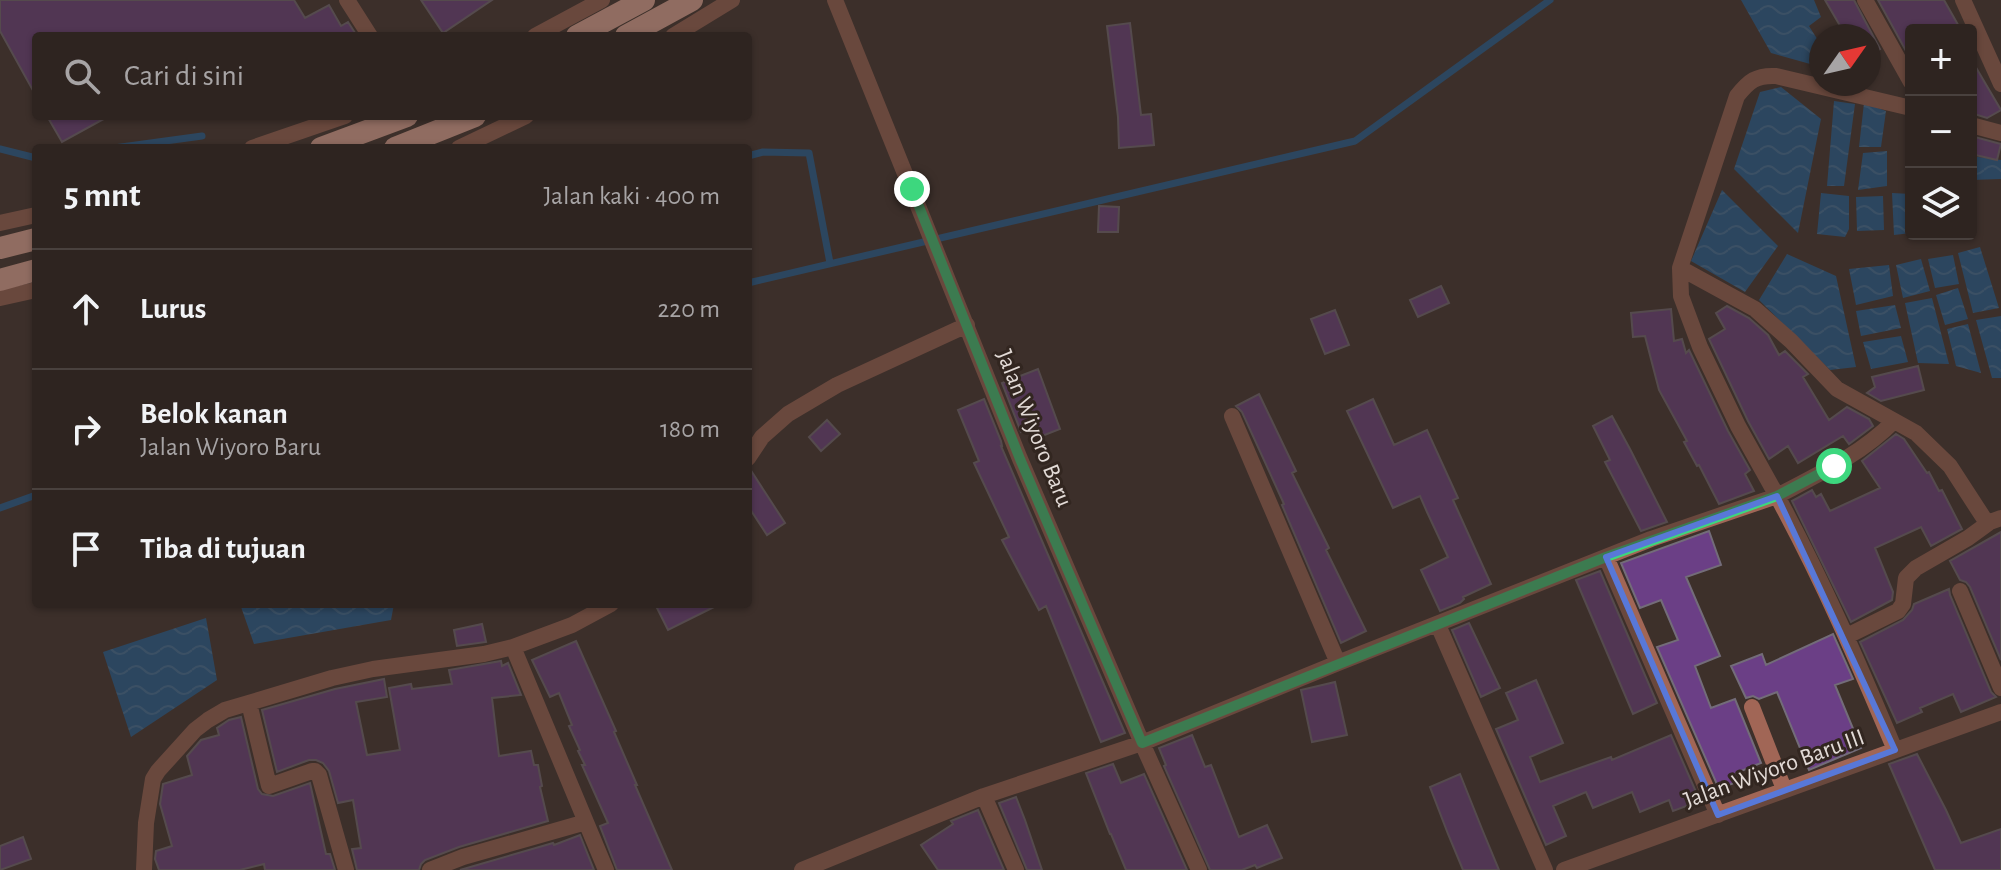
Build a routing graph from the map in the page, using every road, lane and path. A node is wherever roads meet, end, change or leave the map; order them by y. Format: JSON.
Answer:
{"nodes":[{"id":1,"x":347,"y":0,"type":"edge"},
{"id":2,"x":602,"y":0,"type":"edge"},
{"id":3,"x":644,"y":0,"type":"edge"},
{"id":4,"x":692,"y":0,"type":"edge"},
{"id":5,"x":732,"y":0,"type":"edge"},
{"id":6,"x":835,"y":0,"type":"edge"},
{"id":7,"x":1865,"y":0,"type":"edge"},
{"id":8,"x":1963,"y":0,"type":"edge"},
{"id":9,"x":367,"y":32,"type":"edge"},
{"id":10,"x":542,"y":32,"type":"edge"},
{"id":11,"x":584,"y":32,"type":"edge"},
{"id":12,"x":633,"y":32,"type":"edge"},
{"id":13,"x":680,"y":32,"type":"edge"},
{"id":14,"x":1905,"y":71,"type":"edge"},
{"id":15,"x":2001,"y":84,"type":"edge"},
{"id":16,"x":1905,"y":107,"type":"edge"},
{"id":17,"x":333,"y":120,"type":"edge"},
{"id":18,"x":396,"y":120,"type":"edge"},
{"id":19,"x":465,"y":120,"type":"edge"},
{"id":20,"x":518,"y":120,"type":"edge"},
{"id":21,"x":1977,"y":127,"type":"edge"},
{"id":22,"x":2001,"y":133,"type":"edge"},
{"id":23,"x":264,"y":144,"type":"edge"},
{"id":24,"x":332,"y":144,"type":"edge"},
{"id":25,"x":405,"y":144,"type":"edge"},
{"id":26,"x":467,"y":144,"type":"edge"},
{"id":27,"x":32,"y":216,"type":"edge"},
{"id":28,"x":0,"y":223,"type":"edge"},
{"id":29,"x":32,"y":240,"type":"edge"},
{"id":30,"x":0,"y":248,"type":"edge"},
{"id":31,"x":1680,"y":268,"type":"junction"},
{"id":32,"x":32,"y":271,"type":"edge"},
{"id":33,"x":0,"y":280,"type":"edge"},
{"id":34,"x":32,"y":291,"type":"edge"},
{"id":35,"x":0,"y":298,"type":"edge"},
{"id":36,"x":967,"y":325,"type":"junction"},
{"id":37,"x":1232,"y":416,"type":"dead end"},
{"id":38,"x":1894,"y":421,"type":"junction"},
{"id":39,"x":752,"y":452,"type":"edge"},
{"id":40,"x":1777,"y":496,"type":"junction"},
{"id":41,"x":1995,"y":520,"type":"edge"},
{"id":42,"x":1606,"y":557,"type":"junction"},
{"id":43,"x":1960,"y":591,"type":"dead end"},
{"id":44,"x":604,"y":608,"type":"edge"},
{"id":45,"x":1438,"y":625,"type":"junction"},
{"id":46,"x":1847,"y":636,"type":"junction"},
{"id":47,"x":513,"y":647,"type":"junction"},
{"id":48,"x":1338,"y":663,"type":"junction"},
{"id":49,"x":2001,"y":688,"type":"edge"},
{"id":50,"x":249,"y":703,"type":"junction"},
{"id":51,"x":1752,"y":707,"type":"dead end"},
{"id":52,"x":2001,"y":712,"type":"edge"},
{"id":53,"x":1142,"y":743,"type":"junction"},
{"id":54,"x":1895,"y":750,"type":"junction"},
{"id":55,"x":1784,"y":789,"type":"junction"},
{"id":56,"x":984,"y":796,"type":"junction"},
{"id":57,"x":1718,"y":815,"type":"junction"},
{"id":58,"x":586,"y":822,"type":"junction"},
{"id":59,"x":465,"y":864,"type":"edge"},
{"id":60,"x":144,"y":870,"type":"edge"},
{"id":61,"x":346,"y":870,"type":"edge"},
{"id":62,"x":430,"y":870,"type":"edge"},
{"id":63,"x":606,"y":870,"type":"edge"},
{"id":64,"x":802,"y":870,"type":"edge"},
{"id":65,"x":1016,"y":870,"type":"edge"},
{"id":66,"x":1199,"y":870,"type":"edge"},
{"id":67,"x":1545,"y":870,"type":"edge"},
{"id":68,"x":1564,"y":870,"type":"edge"}],
"edges":[{"from":1,"to":9,"type":"street"},
{"from":2,"to":10,"type":"street"},
{"from":3,"to":11,"type":"highway"},
{"from":4,"to":12,"type":"highway"},
{"from":5,"to":13,"type":"street"},
{"from":6,"to":36,"type":"street","name":"Jalan Wiyoro Baru"},
{"from":7,"to":14,"type":"street"},
{"from":8,"to":15,"type":"street"},
{"from":16,"to":31,"type":"street"},
{"from":17,"to":23,"type":"street"},
{"from":18,"to":24,"type":"highway"},
{"from":19,"to":25,"type":"highway"},
{"from":20,"to":26,"type":"street"},
{"from":21,"to":22,"type":"street"},
{"from":27,"to":28,"type":"street"},
{"from":29,"to":30,"type":"highway"},
{"from":31,"to":38,"type":"street"},
{"from":31,"to":40,"type":"street"},
{"from":32,"to":33,"type":"highway"},
{"from":34,"to":35,"type":"street"},
{"from":36,"to":39,"type":"street"},
{"from":36,"to":53,"type":"street","name":"Jalan Wiyoro Baru"},
{"from":37,"to":48,"type":"street"},
{"from":38,"to":40,"type":"street"},
{"from":38,"to":41,"type":"street"},
{"from":40,"to":42,"type":"street"},
{"from":40,"to":46,"type":"street"},
{"from":41,"to":46,"type":"street"},
{"from":42,"to":45,"type":"street"},
{"from":42,"to":57,"type":"street"},
{"from":43,"to":49,"type":"street"},
{"from":44,"to":47,"type":"street"},
{"from":45,"to":48,"type":"street"},
{"from":45,"to":67,"type":"street"},
{"from":46,"to":54,"type":"street"},
{"from":47,"to":50,"type":"street"},
{"from":47,"to":58,"type":"street"},
{"from":48,"to":53,"type":"street"},
{"from":50,"to":60,"type":"street"},
{"from":50,"to":61,"type":"street"},
{"from":51,"to":55,"type":"street"},
{"from":52,"to":54,"type":"street","name":"Jalan Wiyoro Baru III"},
{"from":53,"to":56,"type":"street"},
{"from":53,"to":66,"type":"street","name":"Jalan Wiyoro Baru"},
{"from":54,"to":55,"type":"street","name":"Jalan Wiyoro Baru III"},
{"from":55,"to":57,"type":"street","name":"Jalan Wiyoro Baru III"},
{"from":56,"to":64,"type":"street"},
{"from":56,"to":65,"type":"street"},
{"from":57,"to":68,"type":"street","name":"Jalan Wiyoro Baru III"},
{"from":58,"to":59,"type":"street"},
{"from":58,"to":63,"type":"street"},
{"from":59,"to":62,"type":"street"}]}
